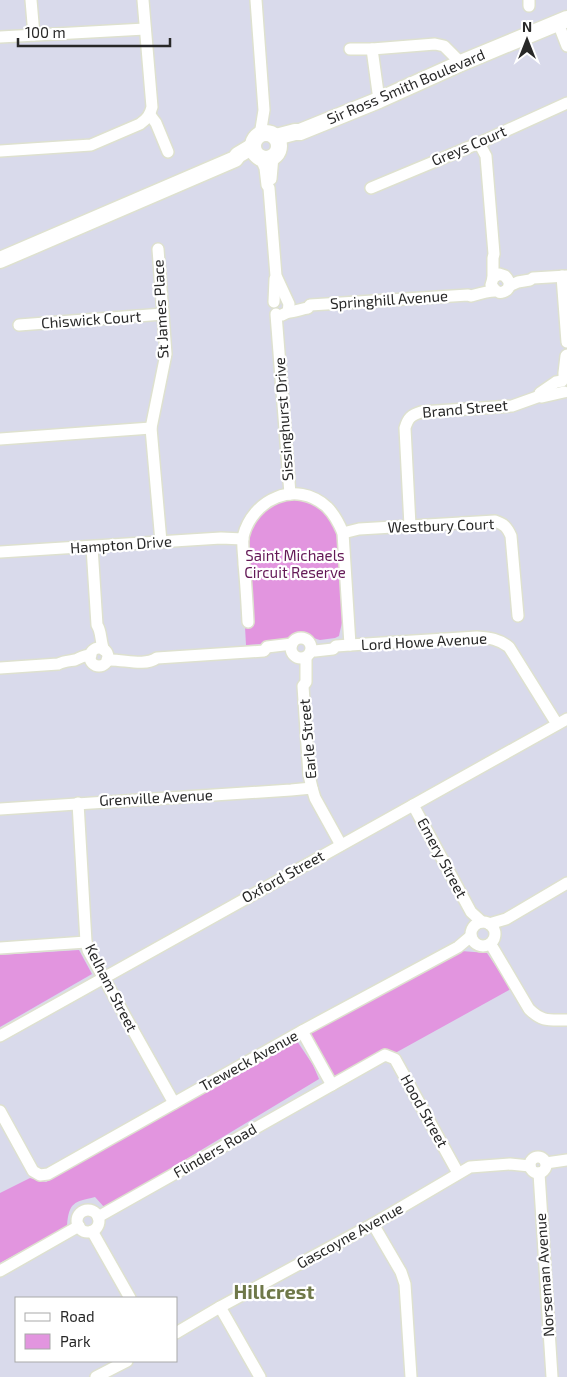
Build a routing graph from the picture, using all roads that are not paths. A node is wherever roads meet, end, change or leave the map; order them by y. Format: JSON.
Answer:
{"nodes":[{"id":1,"x":31,"y":0,"type":"edge"},
{"id":2,"x":143,"y":0,"type":"edge"},
{"id":3,"x":256,"y":0,"type":"edge"},
{"id":4,"x":562,"y":21,"type":"edge"},
{"id":5,"x":145,"y":29,"type":"junction"},
{"id":6,"x":34,"y":35,"type":"junction"},
{"id":7,"x":0,"y":37,"type":"edge"},
{"id":8,"x":567,"y":46,"type":"edge"},
{"id":9,"x":350,"y":49,"type":"dead end"},
{"id":10,"x":372,"y":49,"type":"junction"},
{"id":11,"x":461,"y":63,"type":"junction"},
{"id":12,"x":379,"y":100,"type":"junction"},
{"id":13,"x":567,"y":103,"type":"edge"},
{"id":14,"x":150,"y":115,"type":"junction"},
{"id":15,"x":479,"y":143,"type":"junction"},
{"id":16,"x":266,"y":146,"type":"junction"},
{"id":17,"x":0,"y":151,"type":"edge"},
{"id":18,"x":168,"y":152,"type":"dead end"},
{"id":19,"x":371,"y":188,"type":"dead end"},
{"id":20,"x":158,"y":249,"type":"dead end"},
{"id":21,"x":0,"y":260,"type":"edge"},
{"id":22,"x":276,"y":276,"type":"junction"},
{"id":23,"x":564,"y":276,"type":"edge"},
{"id":24,"x":500,"y":281,"type":"junction"},
{"id":25,"x":285,"y":308,"type":"junction"},
{"id":26,"x":162,"y":314,"type":"junction"},
{"id":27,"x":19,"y":325,"type":"dead end"},
{"id":28,"x":567,"y":342,"type":"edge"},
{"id":29,"x":567,"y":355,"type":"edge"},
{"id":30,"x":565,"y":384,"type":"edge"},
{"id":31,"x":151,"y":428,"type":"junction"},
{"id":32,"x":0,"y":439,"type":"edge"},
{"id":33,"x":290,"y":494,"type":"junction"},
{"id":34,"x":410,"y":526,"type":"junction"},
{"id":35,"x":343,"y":532,"type":"junction"},
{"id":36,"x":243,"y":539,"type":"junction"},
{"id":37,"x":161,"y":542,"type":"junction"},
{"id":38,"x":92,"y":547,"type":"junction"},
{"id":39,"x":0,"y":552,"type":"edge"},
{"id":40,"x":518,"y":616,"type":"dead end"},
{"id":41,"x":248,"y":622,"type":"dead end"},
{"id":42,"x":350,"y":645,"type":"junction"},
{"id":43,"x":301,"y":651,"type":"junction"},
{"id":44,"x":99,"y":655,"type":"junction"},
{"id":45,"x":0,"y":668,"type":"edge"},
{"id":46,"x":562,"y":721,"type":"edge"},
{"id":47,"x":312,"y":788,"type":"junction"},
{"id":48,"x":78,"y":803,"type":"junction"},
{"id":49,"x":413,"y":805,"type":"junction"},
{"id":50,"x":0,"y":809,"type":"edge"},
{"id":51,"x":341,"y":845,"type":"junction"},
{"id":52,"x":567,"y":883,"type":"edge"},
{"id":53,"x":481,"y":931,"type":"junction"},
{"id":54,"x":86,"y":942,"type":"junction"},
{"id":55,"x":0,"y":948,"type":"edge"},
{"id":56,"x":493,"y":948,"type":"dead end"},
{"id":57,"x":103,"y":978,"type":"junction"},
{"id":58,"x":567,"y":1020,"type":"edge"},
{"id":59,"x":302,"y":1032,"type":"junction"},
{"id":60,"x":0,"y":1036,"type":"edge"},
{"id":61,"x":385,"y":1055,"type":"joint"},
{"id":62,"x":332,"y":1084,"type":"junction"},
{"id":63,"x":174,"y":1103,"type":"junction"},
{"id":64,"x":0,"y":1111,"type":"edge"},
{"id":65,"x":567,"y":1160,"type":"edge"},
{"id":66,"x":538,"y":1167,"type":"junction"},
{"id":67,"x":458,"y":1173,"type":"junction"},
{"id":68,"x":98,"y":1217,"type":"junction"},
{"id":69,"x":373,"y":1224,"type":"junction"},
{"id":70,"x":79,"y":1226,"type":"junction"},
{"id":71,"x":92,"y":1231,"type":"junction"},
{"id":72,"x":0,"y":1271,"type":"edge"},
{"id":73,"x":129,"y":1297,"type":"edge"},
{"id":74,"x":220,"y":1307,"type":"junction"},
{"id":75,"x":178,"y":1332,"type":"edge"},
{"id":76,"x":125,"y":1362,"type":"edge"},
{"id":77,"x":99,"y":1376,"type":"edge"},
{"id":78,"x":260,"y":1377,"type":"edge"},
{"id":79,"x":411,"y":1377,"type":"edge"},
{"id":80,"x":552,"y":1377,"type":"edge"}],
"edges":[{"from":1,"to":6,"type":"street"},
{"from":2,"to":5,"type":"street"},
{"from":3,"to":16,"type":"street"},
{"from":4,"to":8,"type":"street"},
{"from":4,"to":11,"type":"street","name":"Sir Ross Smith Boulevard"},
{"from":5,"to":6,"type":"street"},
{"from":5,"to":14,"type":"street"},
{"from":6,"to":7,"type":"street"},
{"from":9,"to":10,"type":"street"},
{"from":10,"to":11,"type":"street"},
{"from":10,"to":12,"type":"street"},
{"from":11,"to":12,"type":"street","name":"Sir Ross Smith Boulevard"},
{"from":12,"to":16,"type":"street","name":"Sir Ross Smith Boulevard"},
{"from":13,"to":15,"type":"street","name":"Greys Court"},
{"from":14,"to":17,"type":"street"},
{"from":14,"to":18,"type":"street"},
{"from":15,"to":19,"type":"street","name":"Greys Court"},
{"from":15,"to":24,"type":"street"},
{"from":16,"to":21,"type":"street","name":"Sir Ross Smith Boulevard"},
{"from":16,"to":22,"type":"street"},
{"from":20,"to":26,"type":"street","name":"St James Place"},
{"from":22,"to":25,"type":"street"},
{"from":22,"to":25,"type":"street","name":"Springhill Avenue"},
{"from":23,"to":24,"type":"street"},
{"from":23,"to":28,"type":"street"},
{"from":24,"to":25,"type":"street","name":"Springhill Avenue"},
{"from":25,"to":33,"type":"street","name":"Sissinghurst Drive"},
{"from":26,"to":27,"type":"street","name":"Chiswick Court"},
{"from":26,"to":31,"type":"street","name":"St James Place"},
{"from":29,"to":30,"type":"street"},
{"from":30,"to":34,"type":"street","name":"Brand Street"},
{"from":31,"to":32,"type":"street"},
{"from":31,"to":37,"type":"street","name":"St James Place"},
{"from":33,"to":35,"type":"street"},
{"from":33,"to":36,"type":"street"},
{"from":34,"to":35,"type":"street","name":"Westbury Court"},
{"from":34,"to":40,"type":"street","name":"Westbury Court"},
{"from":35,"to":42,"type":"street"},
{"from":36,"to":37,"type":"street","name":"Hampton Drive"},
{"from":36,"to":41,"type":"street"},
{"from":37,"to":38,"type":"street","name":"Hampton Drive"},
{"from":38,"to":39,"type":"street","name":"Hampton Drive"},
{"from":38,"to":44,"type":"street"},
{"from":42,"to":43,"type":"street","name":"Lord Howe Avenue"},
{"from":42,"to":46,"type":"street","name":"Lord Howe Avenue"},
{"from":43,"to":44,"type":"street","name":"Lord Howe Avenue"},
{"from":43,"to":47,"type":"street","name":"Earle Street"},
{"from":44,"to":45,"type":"street","name":"Lord Howe Avenue"},
{"from":46,"to":49,"type":"street","name":"Oxford Street"},
{"from":47,"to":48,"type":"street","name":"Grenville Avenue"},
{"from":47,"to":51,"type":"street","name":"Earle Street"},
{"from":48,"to":50,"type":"street","name":"Grenville Avenue"},
{"from":48,"to":54,"type":"street","name":"Kelham Street"},
{"from":49,"to":51,"type":"street","name":"Oxford Street"},
{"from":49,"to":53,"type":"street","name":"Emery Street"},
{"from":51,"to":57,"type":"street","name":"Oxford Street"},
{"from":52,"to":53,"type":"street","name":"Treweck Avenue"},
{"from":53,"to":59,"type":"street","name":"Treweck Avenue"},
{"from":54,"to":55,"type":"street"},
{"from":54,"to":57,"type":"street","name":"Kelham Street"},
{"from":56,"to":58,"type":"street"},
{"from":57,"to":60,"type":"street","name":"Oxford Street"},
{"from":57,"to":63,"type":"street","name":"Kelham Street"},
{"from":59,"to":62,"type":"street"},
{"from":59,"to":63,"type":"street","name":"Treweck Avenue"},
{"from":61,"to":62,"type":"street","name":"Flinders Road"},
{"from":61,"to":67,"type":"street","name":"Hood Street"},
{"from":62,"to":68,"type":"street","name":"Flinders Road"},
{"from":63,"to":64,"type":"street","name":"Treweck Avenue"},
{"from":65,"to":66,"type":"street"},
{"from":66,"to":67,"type":"street","name":"Gascoyne Avenue"},
{"from":66,"to":80,"type":"street","name":"Norseman Avenue"},
{"from":67,"to":69,"type":"street","name":"Gascoyne Avenue"},
{"from":68,"to":70,"type":"street"},
{"from":68,"to":71,"type":"street"},
{"from":69,"to":74,"type":"street","name":"Gascoyne Avenue"},
{"from":69,"to":79,"type":"street"},
{"from":70,"to":71,"type":"street"},
{"from":70,"to":72,"type":"street"},
{"from":71,"to":73,"type":"street"},
{"from":74,"to":75,"type":"street","name":"Gascoyne Avenue"},
{"from":74,"to":78,"type":"street"},
{"from":76,"to":77,"type":"street"}]}
